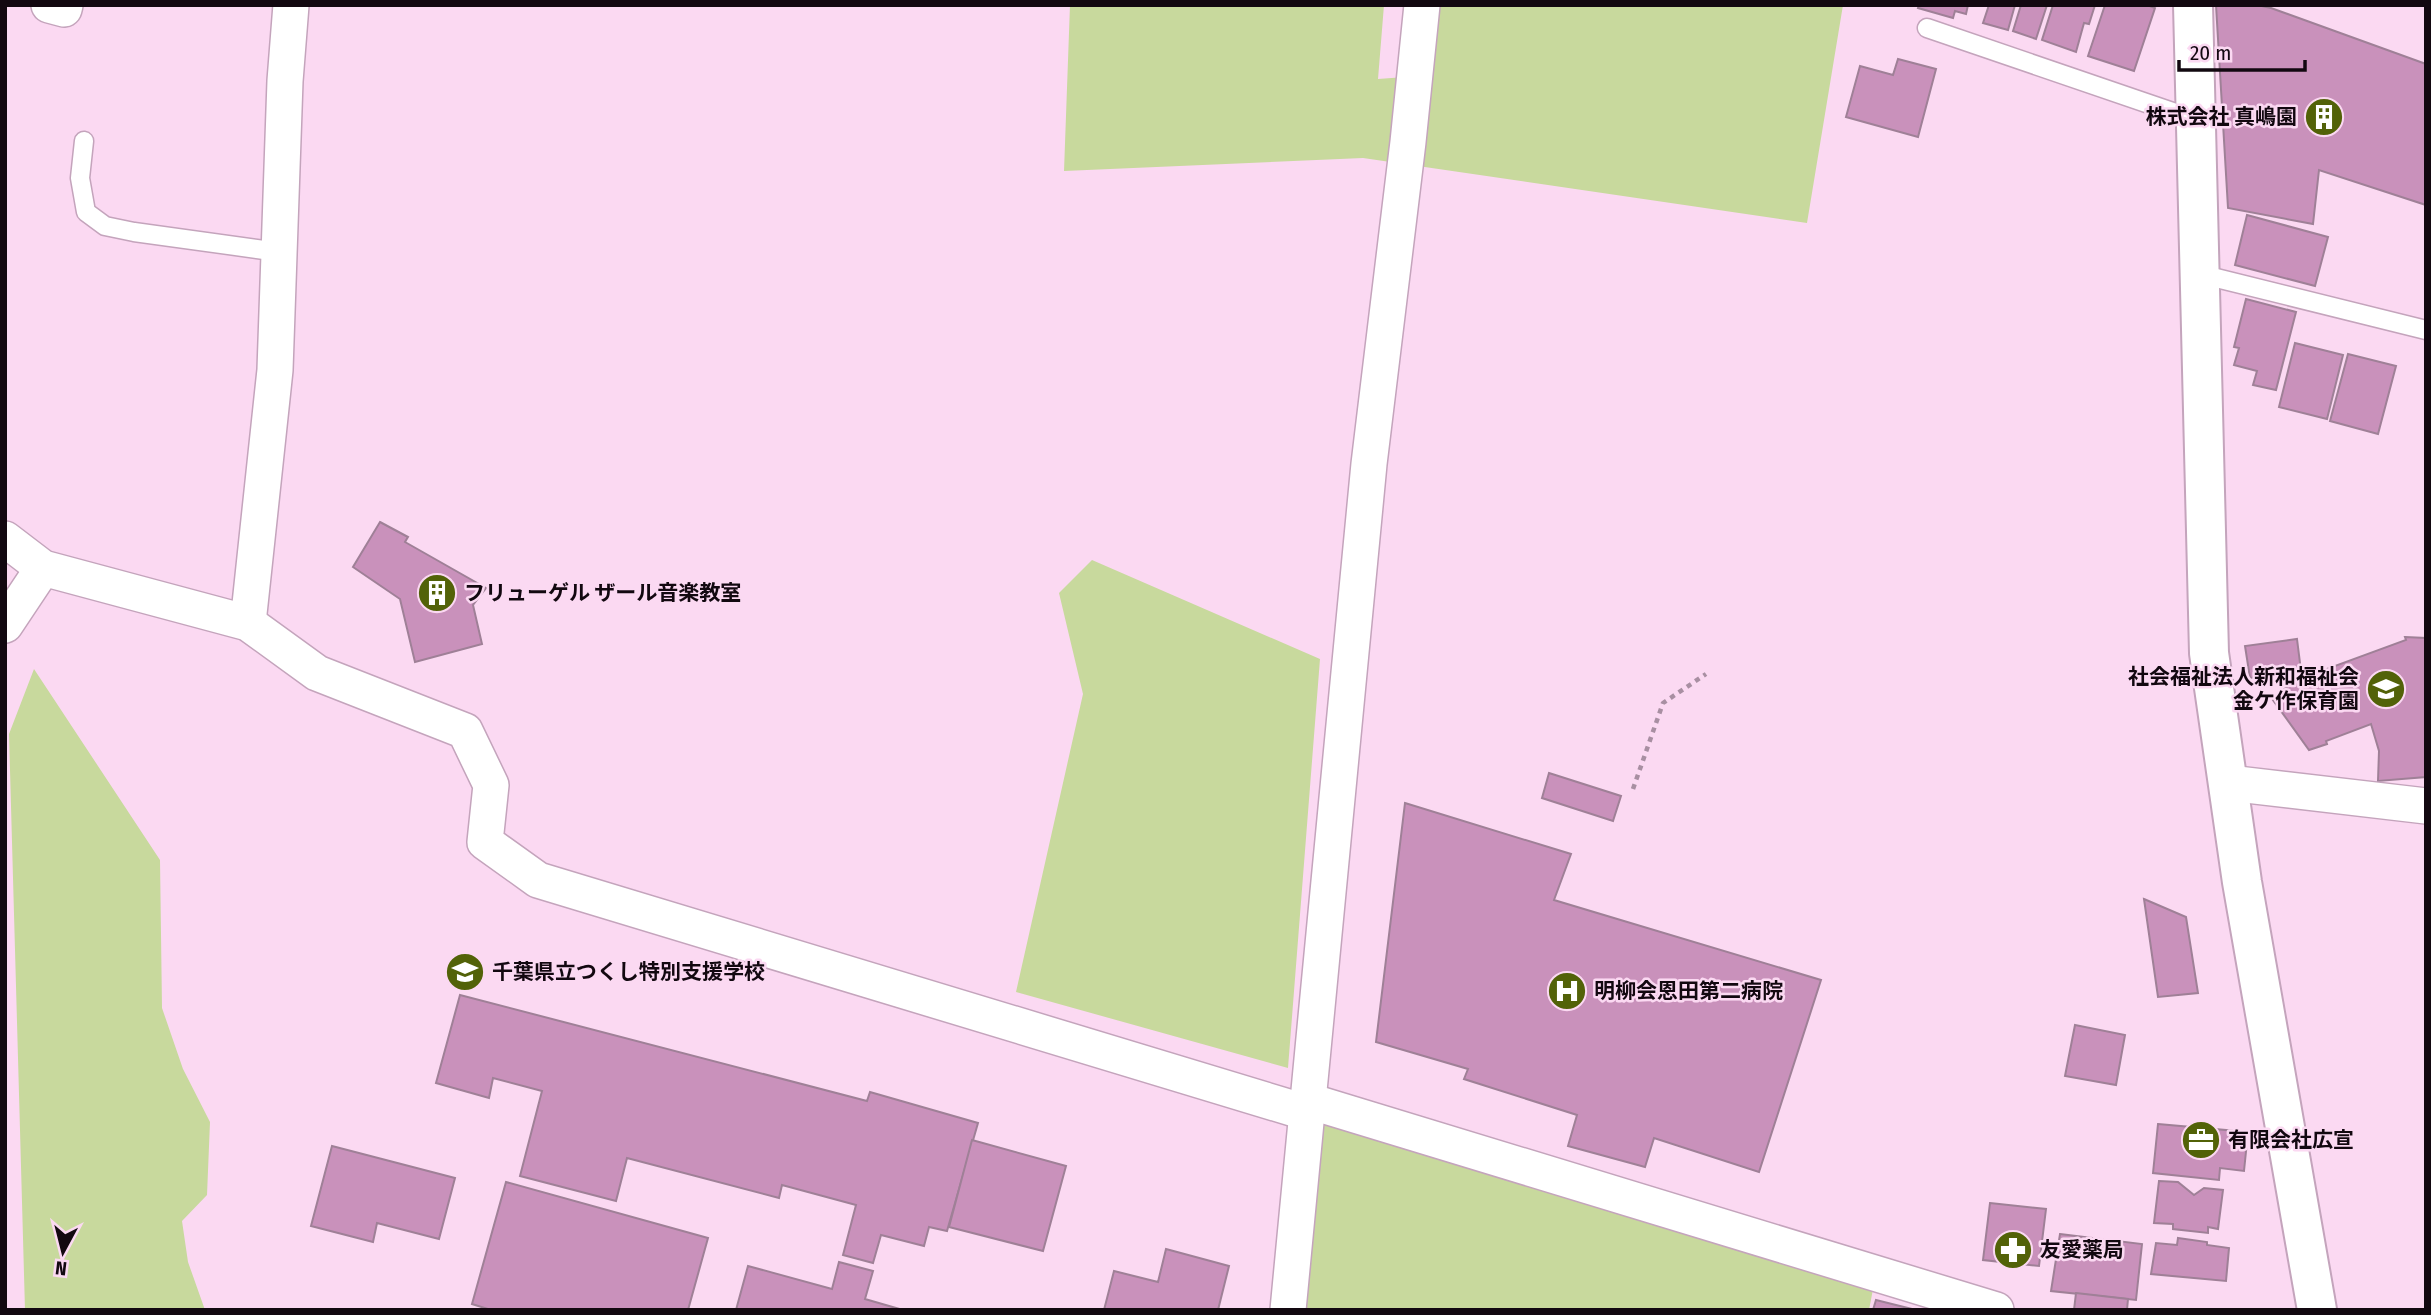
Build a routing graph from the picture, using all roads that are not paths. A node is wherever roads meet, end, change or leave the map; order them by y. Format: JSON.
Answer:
{"nodes":[{"id":1,"x":49,"y":5,"type":"edge"},
{"id":2,"x":65,"y":5,"type":"edge"},
{"id":3,"x":291,"y":5,"type":"edge"},
{"id":4,"x":1422,"y":5,"type":"edge"},
{"id":5,"x":2193,"y":5,"type":"edge"},
{"id":6,"x":1927,"y":28,"type":"dead end"},
{"id":7,"x":2196,"y":120,"type":"junction"},
{"id":8,"x":84,"y":141,"type":"dead end"},
{"id":9,"x":279,"y":251,"type":"junction"},
{"id":10,"x":2200,"y":274,"type":"junction"},
{"id":11,"x":2426,"y":330,"type":"edge"},
{"id":12,"x":5,"y":539,"type":"edge"},
{"id":13,"x":43,"y":568,"type":"junction"},
{"id":14,"x":248,"y":624,"type":"junction"},
{"id":15,"x":5,"y":625,"type":"edge"},
{"id":16,"x":2229,"y":783,"type":"junction"},
{"id":17,"x":2426,"y":806,"type":"edge"},
{"id":18,"x":1308,"y":1107,"type":"junction"},
{"id":19,"x":1289,"y":1310,"type":"edge"},
{"id":20,"x":1996,"y":1310,"type":"edge"},
{"id":21,"x":2317,"y":1310,"type":"edge"}],
"edges":[{"from":1,"to":2,"type":"street"},
{"from":3,"to":9,"type":"street"},
{"from":4,"to":18,"type":"street"},
{"from":5,"to":7,"type":"street"},
{"from":6,"to":7,"type":"lane"},
{"from":7,"to":10,"type":"street"},
{"from":8,"to":9,"type":"lane"},
{"from":9,"to":14,"type":"street"},
{"from":10,"to":11,"type":"lane"},
{"from":10,"to":16,"type":"street"},
{"from":12,"to":13,"type":"street"},
{"from":13,"to":14,"type":"street"},
{"from":13,"to":15,"type":"street"},
{"from":14,"to":18,"type":"street"},
{"from":16,"to":17,"type":"street"},
{"from":16,"to":21,"type":"street"},
{"from":18,"to":19,"type":"street"},
{"from":18,"to":20,"type":"street"}]}
